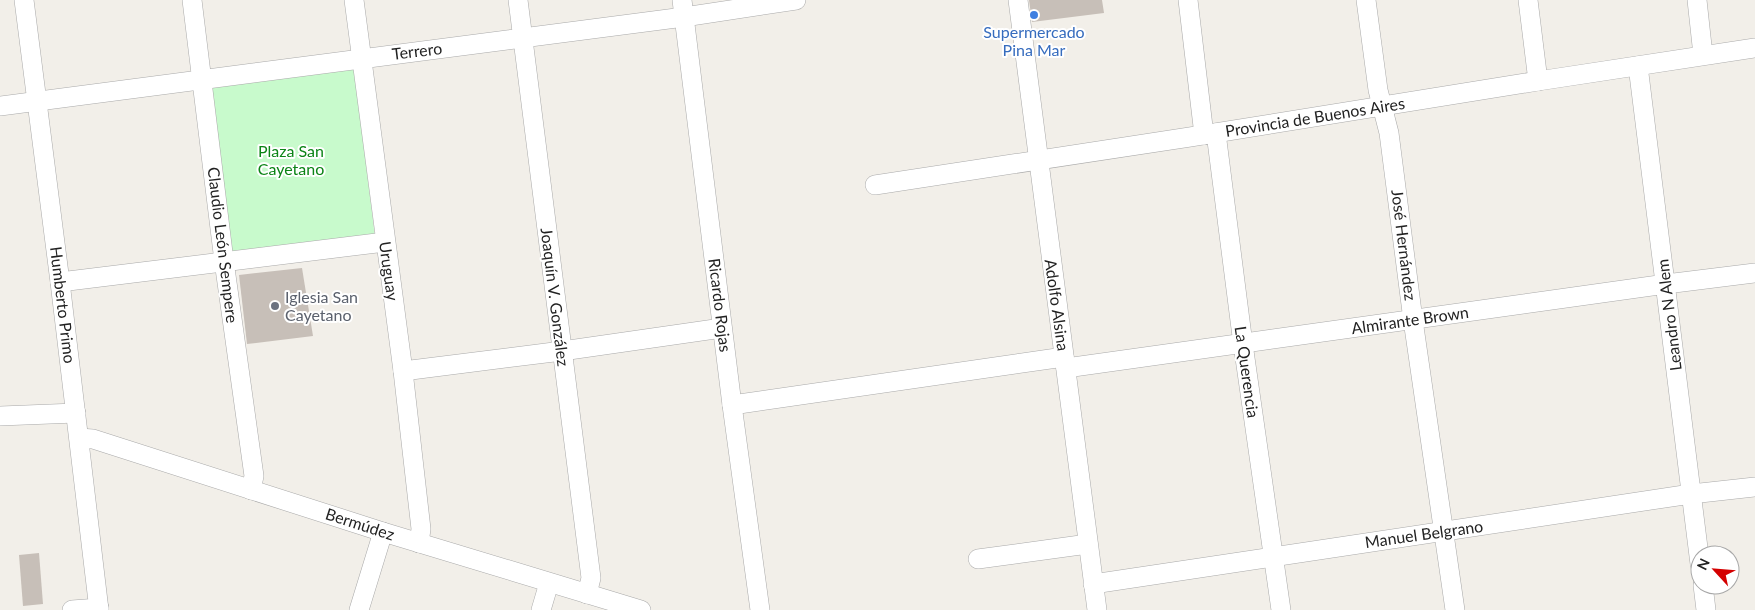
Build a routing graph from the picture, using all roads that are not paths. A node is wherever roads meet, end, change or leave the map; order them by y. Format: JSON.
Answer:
{"nodes":[{"id":1,"x":24,"y":0,"type":"edge"},
{"id":2,"x":192,"y":0,"type":"edge"},
{"id":3,"x":354,"y":0,"type":"edge"},
{"id":4,"x":518,"y":0,"type":"edge"},
{"id":5,"x":796,"y":0,"type":"edge"},
{"id":6,"x":1018,"y":0,"type":"edge"},
{"id":7,"x":1188,"y":0,"type":"edge"},
{"id":8,"x":1366,"y":0,"type":"edge"},
{"id":9,"x":1528,"y":0,"type":"edge"},
{"id":10,"x":1697,"y":0,"type":"edge"},
{"id":11,"x":683,"y":9,"type":"edge"},
{"id":12,"x":523,"y":37,"type":"junction"},
{"id":13,"x":1755,"y":48,"type":"edge"},
{"id":14,"x":1703,"y":55,"type":"junction"},
{"id":15,"x":362,"y":58,"type":"junction"},
{"id":16,"x":1638,"y":66,"type":"junction"},
{"id":17,"x":203,"y":79,"type":"junction"},
{"id":18,"x":1538,"y":81,"type":"junction"},
{"id":19,"x":37,"y":101,"type":"junction"},
{"id":20,"x":0,"y":106,"type":"edge"},
{"id":21,"x":1381,"y":107,"type":"junction"},
{"id":22,"x":1210,"y":134,"type":"junction"},
{"id":23,"x":1038,"y":161,"type":"junction"},
{"id":24,"x":875,"y":185,"type":"dead end"},
{"id":25,"x":385,"y":242,"type":"junction"},
{"id":26,"x":224,"y":261,"type":"junction"},
{"id":27,"x":1755,"y":273,"type":"edge"},
{"id":28,"x":60,"y":282,"type":"junction"},
{"id":29,"x":1666,"y":284,"type":"junction"},
{"id":30,"x":1413,"y":320,"type":"junction"},
{"id":31,"x":722,"y":328,"type":"junction"},
{"id":32,"x":1243,"y":344,"type":"junction"},
{"id":33,"x":562,"y":351,"type":"junction"},
{"id":34,"x":1065,"y":363,"type":"junction"},
{"id":35,"x":403,"y":371,"type":"junction"},
{"id":36,"x":732,"y":405,"type":"junction"},
{"id":37,"x":76,"y":412,"type":"junction"},
{"id":38,"x":0,"y":416,"type":"edge"},
{"id":39,"x":79,"y":438,"type":"junction"},
{"id":40,"x":1755,"y":487,"type":"edge"},
{"id":41,"x":251,"y":490,"type":"junction"},
{"id":42,"x":1691,"y":494,"type":"junction"},
{"id":43,"x":1445,"y":531,"type":"junction"},
{"id":44,"x":383,"y":532,"type":"junction"},
{"id":45,"x":419,"y":543,"type":"junction"},
{"id":46,"x":1088,"y":544,"type":"junction"},
{"id":47,"x":1698,"y":545,"type":"edge"},
{"id":48,"x":1274,"y":556,"type":"junction"},
{"id":49,"x":978,"y":559,"type":"dead end"},
{"id":50,"x":549,"y":583,"type":"junction"},
{"id":51,"x":1093,"y":584,"type":"junction"},
{"id":52,"x":587,"y":594,"type":"junction"},
{"id":53,"x":1704,"y":595,"type":"edge"},
{"id":54,"x":99,"y":609,"type":"edge"},
{"id":55,"x":72,"y":610,"type":"edge"},
{"id":56,"x":359,"y":610,"type":"edge"},
{"id":57,"x":541,"y":610,"type":"edge"},
{"id":58,"x":641,"y":610,"type":"edge"},
{"id":59,"x":760,"y":610,"type":"edge"},
{"id":60,"x":1097,"y":610,"type":"edge"},
{"id":61,"x":1281,"y":610,"type":"edge"},
{"id":62,"x":1455,"y":610,"type":"edge"},
{"id":63,"x":1706,"y":610,"type":"edge"}],
"edges":[{"from":1,"to":19,"type":"street","name":"Humberto Primo"},
{"from":2,"to":17,"type":"street","name":"Claudio León Sempere"},
{"from":3,"to":15,"type":"street","name":"Uruguay"},
{"from":4,"to":12,"type":"street","name":"Joaquín V. González"},
{"from":5,"to":11,"type":"street","name":"Terrero"},
{"from":6,"to":23,"type":"street","name":"Adolfo Alsina"},
{"from":7,"to":22,"type":"street","name":"La Querencia"},
{"from":8,"to":21,"type":"street","name":"José Hernández"},
{"from":9,"to":18,"type":"street"},
{"from":10,"to":14,"type":"street"},
{"from":11,"to":12,"type":"street","name":"Terrero"},
{"from":11,"to":31,"type":"street","name":"Ricardo Rojas"},
{"from":12,"to":15,"type":"street","name":"Terrero"},
{"from":12,"to":33,"type":"street","name":"Joaquín V. González"},
{"from":13,"to":14,"type":"street","name":"Provincia de Buenos Aires"},
{"from":14,"to":16,"type":"street","name":"Provincia de Buenos Aires"},
{"from":15,"to":17,"type":"street","name":"Terrero"},
{"from":15,"to":25,"type":"street","name":"Uruguay"},
{"from":16,"to":18,"type":"street","name":"Provincia de Buenos Aires"},
{"from":16,"to":29,"type":"street","name":"Leandro N Alem"},
{"from":17,"to":19,"type":"street","name":"Terrero"},
{"from":17,"to":26,"type":"street","name":"Claudio León Sempere"},
{"from":18,"to":21,"type":"street","name":"Provincia de Buenos Aires"},
{"from":19,"to":20,"type":"street","name":"Terrero"},
{"from":19,"to":28,"type":"street","name":"Humberto Primo"},
{"from":21,"to":22,"type":"street","name":"Provincia de Buenos Aires"},
{"from":21,"to":30,"type":"street","name":"José Hernández"},
{"from":22,"to":23,"type":"street","name":"Provincia de Buenos Aires"},
{"from":22,"to":32,"type":"street","name":"La Querencia"},
{"from":23,"to":24,"type":"street","name":"Provincia de Buenos Aires"},
{"from":23,"to":34,"type":"street","name":"Adolfo Alsina"},
{"from":25,"to":26,"type":"street"},
{"from":25,"to":35,"type":"street","name":"Uruguay"},
{"from":26,"to":28,"type":"street"},
{"from":26,"to":41,"type":"street","name":"Claudio León Sempere"},
{"from":27,"to":29,"type":"street","name":"Almirante Brown"},
{"from":28,"to":37,"type":"street","name":"Humberto Primo"},
{"from":29,"to":30,"type":"street","name":"Almirante Brown"},
{"from":29,"to":42,"type":"street","name":"Leandro N Alem"},
{"from":30,"to":32,"type":"street","name":"Almirante Brown"},
{"from":30,"to":43,"type":"street","name":"José Hernández"},
{"from":31,"to":33,"type":"street"},
{"from":31,"to":36,"type":"street","name":"Ricardo Rojas"},
{"from":32,"to":34,"type":"street","name":"Almirante Brown"},
{"from":32,"to":48,"type":"street","name":"La Querencia"},
{"from":33,"to":35,"type":"street"},
{"from":33,"to":52,"type":"street","name":"Joaquín V. González"},
{"from":34,"to":36,"type":"street","name":"Almirante Brown"},
{"from":34,"to":46,"type":"street","name":"Adolfo Alsina"},
{"from":35,"to":45,"type":"street","name":"Uruguay"},
{"from":36,"to":59,"type":"street","name":"Ricardo Rojas"},
{"from":37,"to":38,"type":"street"},
{"from":37,"to":39,"type":"street","name":"Humberto Primo"},
{"from":39,"to":41,"type":"street","name":"Bermúdez"},
{"from":39,"to":54,"type":"street","name":"Humberto Primo"},
{"from":40,"to":42,"type":"street","name":"Manuel Belgrano"},
{"from":41,"to":44,"type":"street","name":"Bermúdez"},
{"from":42,"to":43,"type":"street","name":"Manuel Belgrano"},
{"from":42,"to":47,"type":"street","name":"Leandro N Alem"},
{"from":43,"to":48,"type":"street","name":"Manuel Belgrano"},
{"from":43,"to":62,"type":"street","name":"José Hernández"},
{"from":44,"to":45,"type":"street","name":"Bermúdez"},
{"from":44,"to":56,"type":"street"},
{"from":45,"to":50,"type":"street","name":"Bermúdez"},
{"from":46,"to":49,"type":"street"},
{"from":46,"to":51,"type":"street","name":"Adolfo Alsina"},
{"from":48,"to":51,"type":"street","name":"Manuel Belgrano"},
{"from":48,"to":61,"type":"street","name":"La Querencia"},
{"from":50,"to":52,"type":"street","name":"Bermúdez"},
{"from":50,"to":57,"type":"street"},
{"from":51,"to":60,"type":"street","name":"Adolfo Alsina"},
{"from":52,"to":58,"type":"street","name":"Bermúdez"},
{"from":53,"to":63,"type":"street"},
{"from":54,"to":55,"type":"street"}]}
